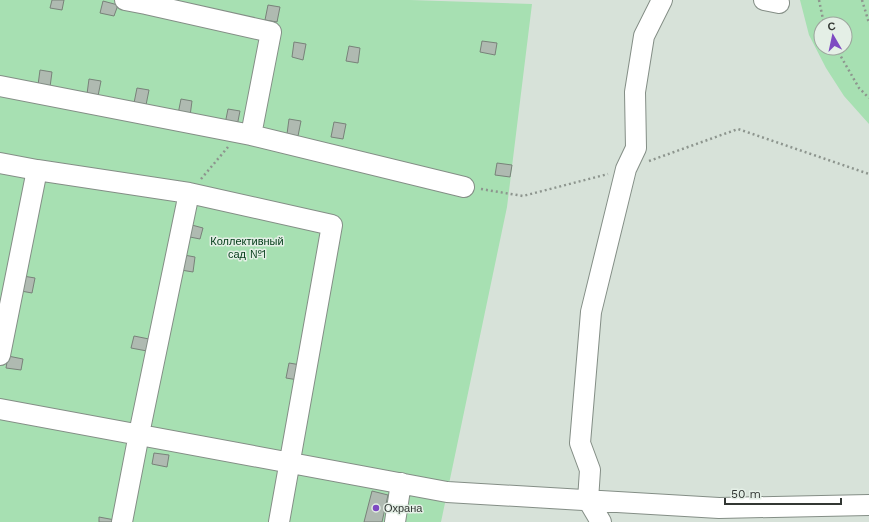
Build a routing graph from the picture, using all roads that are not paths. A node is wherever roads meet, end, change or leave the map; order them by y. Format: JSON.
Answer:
{"nodes":[{"id":1,"x":125,"y":0,"type":"edge"},
{"id":2,"x":662,"y":0,"type":"edge"},
{"id":3,"x":147,"y":2,"type":"edge"},
{"id":4,"x":0,"y":86,"type":"edge"},
{"id":5,"x":245,"y":134,"type":"junction"},
{"id":6,"x":0,"y":163,"type":"edge"},
{"id":7,"x":37,"y":170,"type":"junction"},
{"id":8,"x":464,"y":187,"type":"road end"},
{"id":9,"x":189,"y":193,"type":"junction"},
{"id":10,"x":0,"y":355,"type":"edge"},
{"id":11,"x":0,"y":409,"type":"edge"},
{"id":12,"x":139,"y":434,"type":"junction"},
{"id":13,"x":290,"y":462,"type":"junction"},
{"id":14,"x":402,"y":483,"type":"junction"},
{"id":15,"x":588,"y":500,"type":"junction"},
{"id":16,"x":869,"y":505,"type":"edge"},
{"id":17,"x":719,"y":508,"type":"junction"},
{"id":18,"x":122,"y":522,"type":"edge"},
{"id":19,"x":279,"y":522,"type":"edge"},
{"id":20,"x":395,"y":522,"type":"edge"},
{"id":21,"x":601,"y":522,"type":"edge"},
{"id":22,"x":696,"y":522,"type":"edge"}],
"edges":[{"from":1,"to":3,"type":"street"},
{"from":2,"to":15,"type":"street"},
{"from":3,"to":5,"type":"street"},
{"from":4,"to":5,"type":"street"},
{"from":5,"to":8,"type":"street"},
{"from":6,"to":7,"type":"street"},
{"from":7,"to":9,"type":"street"},
{"from":7,"to":10,"type":"street"},
{"from":9,"to":12,"type":"street"},
{"from":9,"to":13,"type":"street"},
{"from":11,"to":12,"type":"street"},
{"from":12,"to":13,"type":"street"},
{"from":12,"to":18,"type":"street"},
{"from":13,"to":14,"type":"street"},
{"from":13,"to":19,"type":"street"},
{"from":14,"to":15,"type":"street"},
{"from":14,"to":20,"type":"street"},
{"from":15,"to":17,"type":"street"},
{"from":15,"to":21,"type":"street"},
{"from":16,"to":17,"type":"street"},
{"from":17,"to":22,"type":"street"}]}
